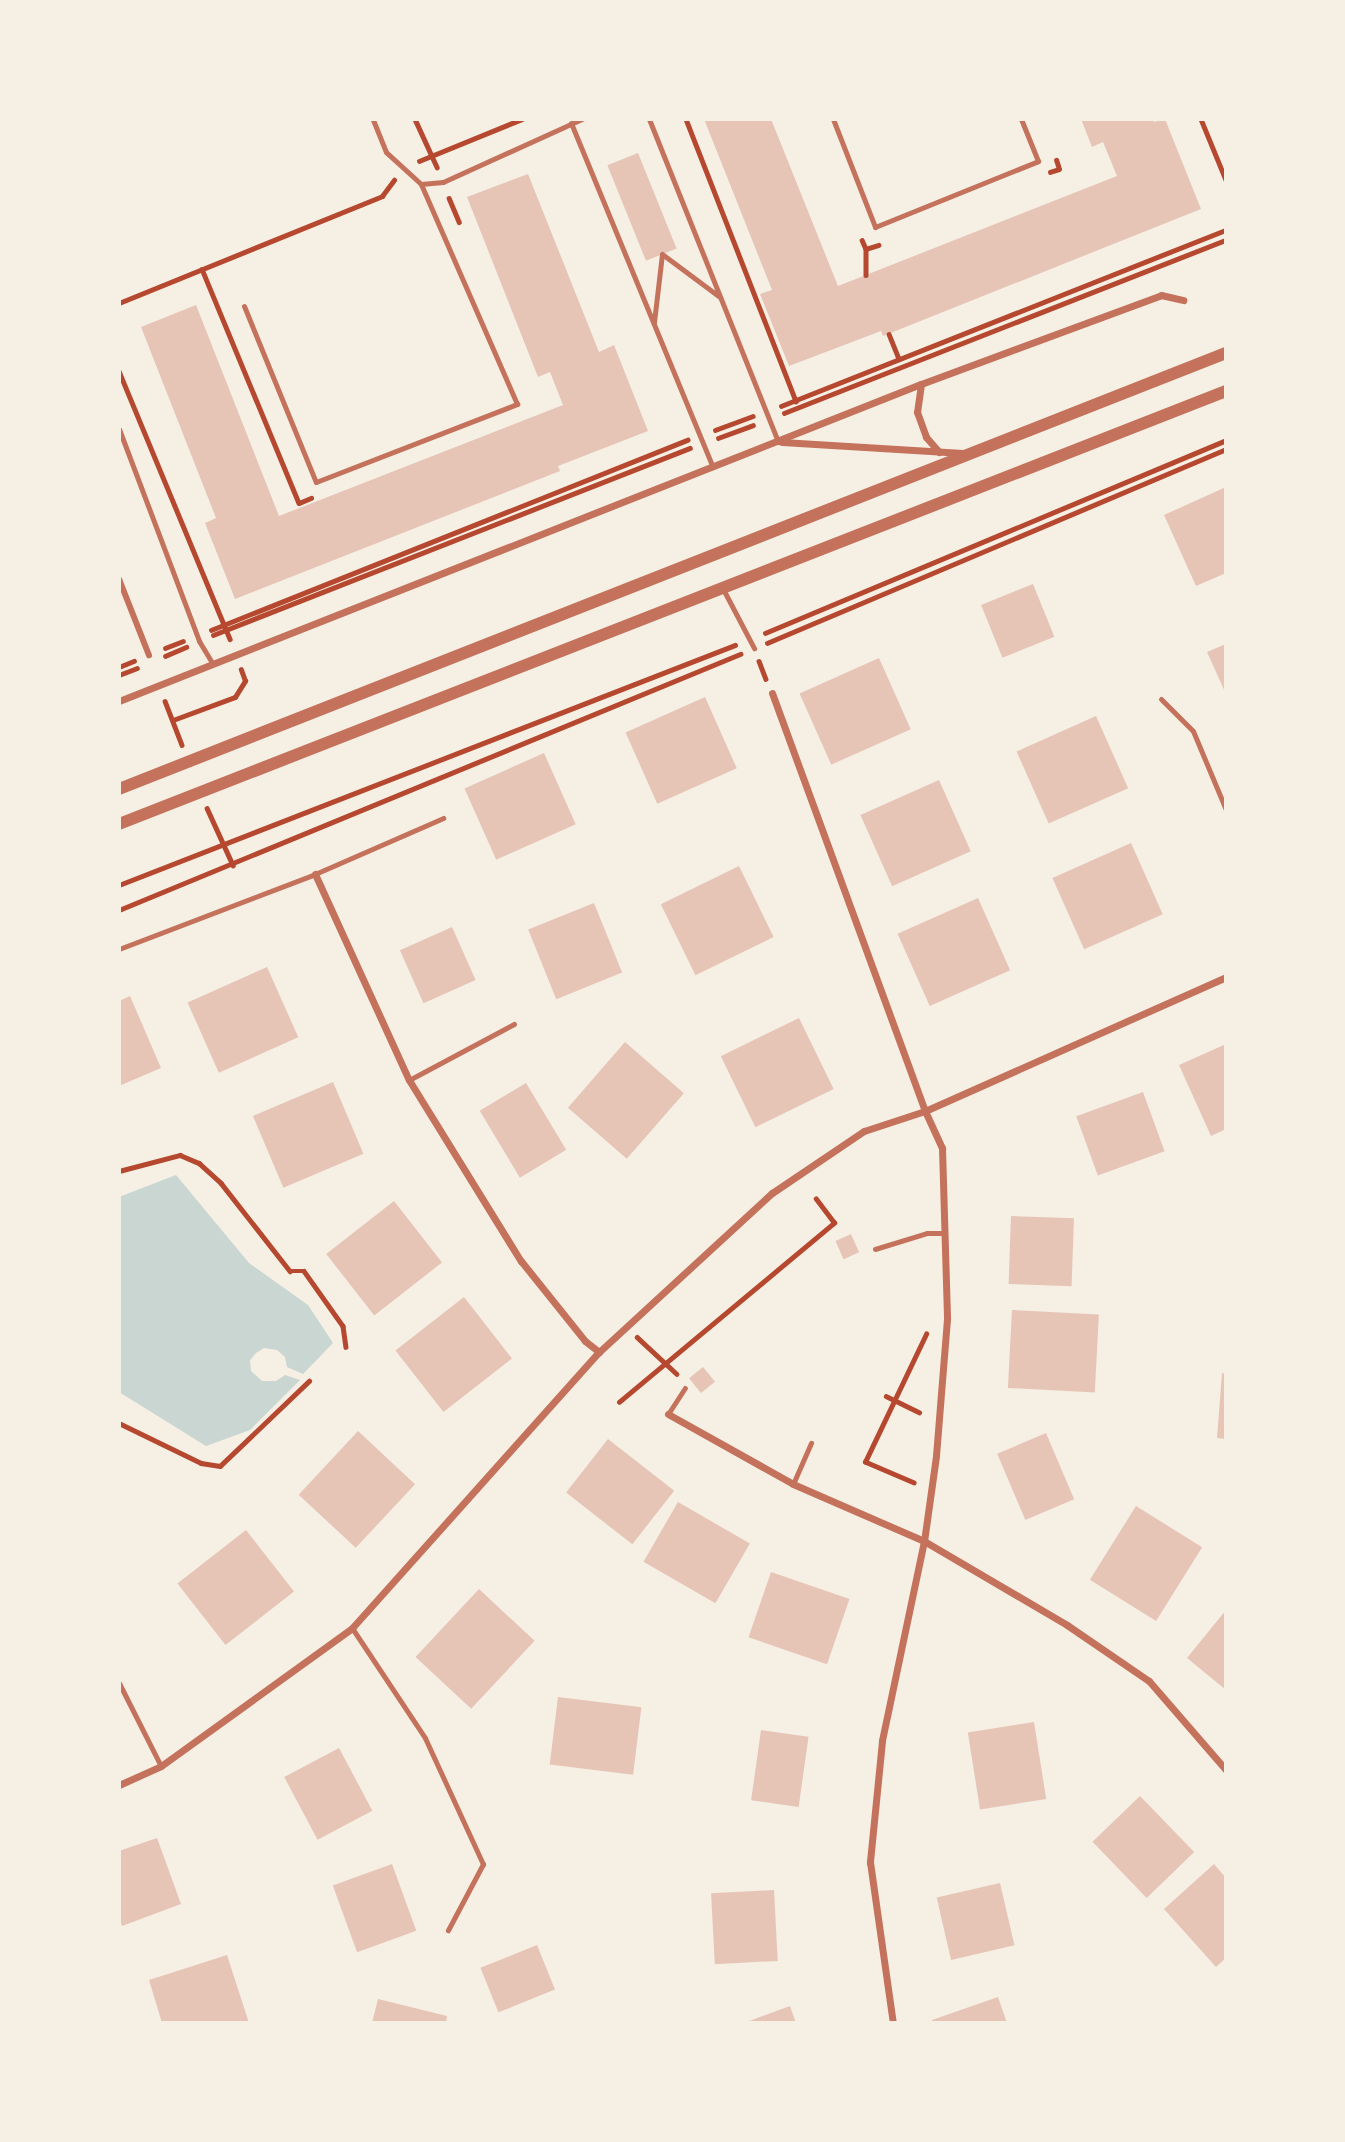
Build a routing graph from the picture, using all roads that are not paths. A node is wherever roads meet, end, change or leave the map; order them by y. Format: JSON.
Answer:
{"nodes":[{"id":1,"x":373,"y":119,"type":"edge"},
{"id":2,"x":582,"y":119,"type":"edge"},
{"id":3,"x":649,"y":119,"type":"edge"},
{"id":4,"x":833,"y":119,"type":"edge"},
{"id":5,"x":1021,"y":119,"type":"edge"},
{"id":6,"x":571,"y":123,"type":"junction"},
{"id":7,"x":421,"y":184,"type":"junction"},
{"id":8,"x":723,"y":299,"type":"junction"},
{"id":9,"x":1182,"y":300,"type":"dead end"},
{"id":10,"x":244,"y":306,"type":"dead end"},
{"id":11,"x":654,"y":324,"type":"junction"},
{"id":12,"x":1226,"y":353,"type":"edge"},
{"id":13,"x":921,"y":384,"type":"junction"},
{"id":14,"x":1226,"y":391,"type":"edge"},
{"id":15,"x":119,"y":429,"type":"edge"},
{"id":16,"x":778,"y":442,"type":"junction"},
{"id":17,"x":939,"y":452,"type":"junction"},
{"id":18,"x":976,"y":454,"type":"junction"},
{"id":19,"x":713,"y":467,"type":"junction"},
{"id":20,"x":119,"y":579,"type":"edge"},
{"id":21,"x":721,"y":586,"type":"junction"},
{"id":22,"x":754,"y":648,"type":"road end"},
{"id":23,"x":149,"y":655,"type":"road end"},
{"id":24,"x":212,"y":663,"type":"junction"},
{"id":25,"x":772,"y":693,"type":"road end"},
{"id":26,"x":1161,"y":699,"type":"dead end"},
{"id":27,"x":119,"y":701,"type":"edge"},
{"id":28,"x":119,"y":789,"type":"edge"},
{"id":29,"x":1226,"y":810,"type":"edge"},
{"id":30,"x":443,"y":818,"type":"dead end"},
{"id":31,"x":119,"y":824,"type":"edge"},
{"id":32,"x":315,"y":874,"type":"junction"},
{"id":33,"x":119,"y":949,"type":"edge"},
{"id":34,"x":1226,"y":977,"type":"edge"},
{"id":35,"x":514,"y":1024,"type":"dead end"},
{"id":36,"x":409,"y":1080,"type":"junction"},
{"id":37,"x":925,"y":1111,"type":"junction"},
{"id":38,"x":945,"y":1233,"type":"junction"},
{"id":39,"x":875,"y":1249,"type":"dead end"},
{"id":40,"x":599,"y":1352,"type":"junction"},
{"id":41,"x":685,"y":1388,"type":"road end"},
{"id":42,"x":668,"y":1414,"type":"joint"},
{"id":43,"x":811,"y":1443,"type":"dead end"},
{"id":44,"x":793,"y":1484,"type":"junction"},
{"id":45,"x":924,"y":1541,"type":"junction"},
{"id":46,"x":352,"y":1628,"type":"junction"},
{"id":47,"x":119,"y":1682,"type":"edge"},
{"id":48,"x":161,"y":1766,"type":"junction"},
{"id":49,"x":1226,"y":1770,"type":"edge"},
{"id":50,"x":119,"y":1785,"type":"edge"},
{"id":51,"x":448,"y":1930,"type":"dead end"},
{"id":52,"x":893,"y":2023,"type":"edge"}],
"edges":[{"from":1,"to":7,"type":"lane"},
{"from":2,"to":6,"type":"lane"},
{"from":3,"to":8,"type":"lane"},
{"from":4,"to":5,"type":"lane"},
{"from":6,"to":7,"type":"lane"},
{"from":6,"to":11,"type":"lane"},
{"from":7,"to":10,"type":"lane"},
{"from":8,"to":11,"type":"lane"},
{"from":8,"to":16,"type":"lane"},
{"from":9,"to":13,"type":"street"},
{"from":11,"to":19,"type":"lane"},
{"from":12,"to":18,"type":"street"},
{"from":13,"to":16,"type":"street"},
{"from":13,"to":17,"type":"street"},
{"from":14,"to":21,"type":"street"},
{"from":15,"to":24,"type":"lane"},
{"from":16,"to":17,"type":"street"},
{"from":16,"to":19,"type":"street"},
{"from":17,"to":18,"type":"street"},
{"from":18,"to":28,"type":"street"},
{"from":19,"to":24,"type":"street"},
{"from":20,"to":23,"type":"street"},
{"from":21,"to":22,"type":"lane"},
{"from":21,"to":31,"type":"street"},
{"from":24,"to":27,"type":"street"},
{"from":25,"to":37,"type":"street"},
{"from":26,"to":29,"type":"lane"},
{"from":30,"to":32,"type":"lane"},
{"from":32,"to":33,"type":"lane"},
{"from":32,"to":36,"type":"street"},
{"from":34,"to":37,"type":"street"},
{"from":35,"to":36,"type":"lane"},
{"from":36,"to":40,"type":"street"},
{"from":37,"to":38,"type":"street"},
{"from":37,"to":40,"type":"street"},
{"from":38,"to":39,"type":"lane"},
{"from":38,"to":45,"type":"street"},
{"from":40,"to":46,"type":"street"},
{"from":41,"to":42,"type":"lane"},
{"from":42,"to":44,"type":"street"},
{"from":43,"to":44,"type":"lane"},
{"from":44,"to":45,"type":"street"},
{"from":45,"to":49,"type":"street"},
{"from":45,"to":52,"type":"street"},
{"from":46,"to":48,"type":"street"},
{"from":46,"to":51,"type":"lane"},
{"from":47,"to":48,"type":"lane"},
{"from":48,"to":50,"type":"street"}]}
